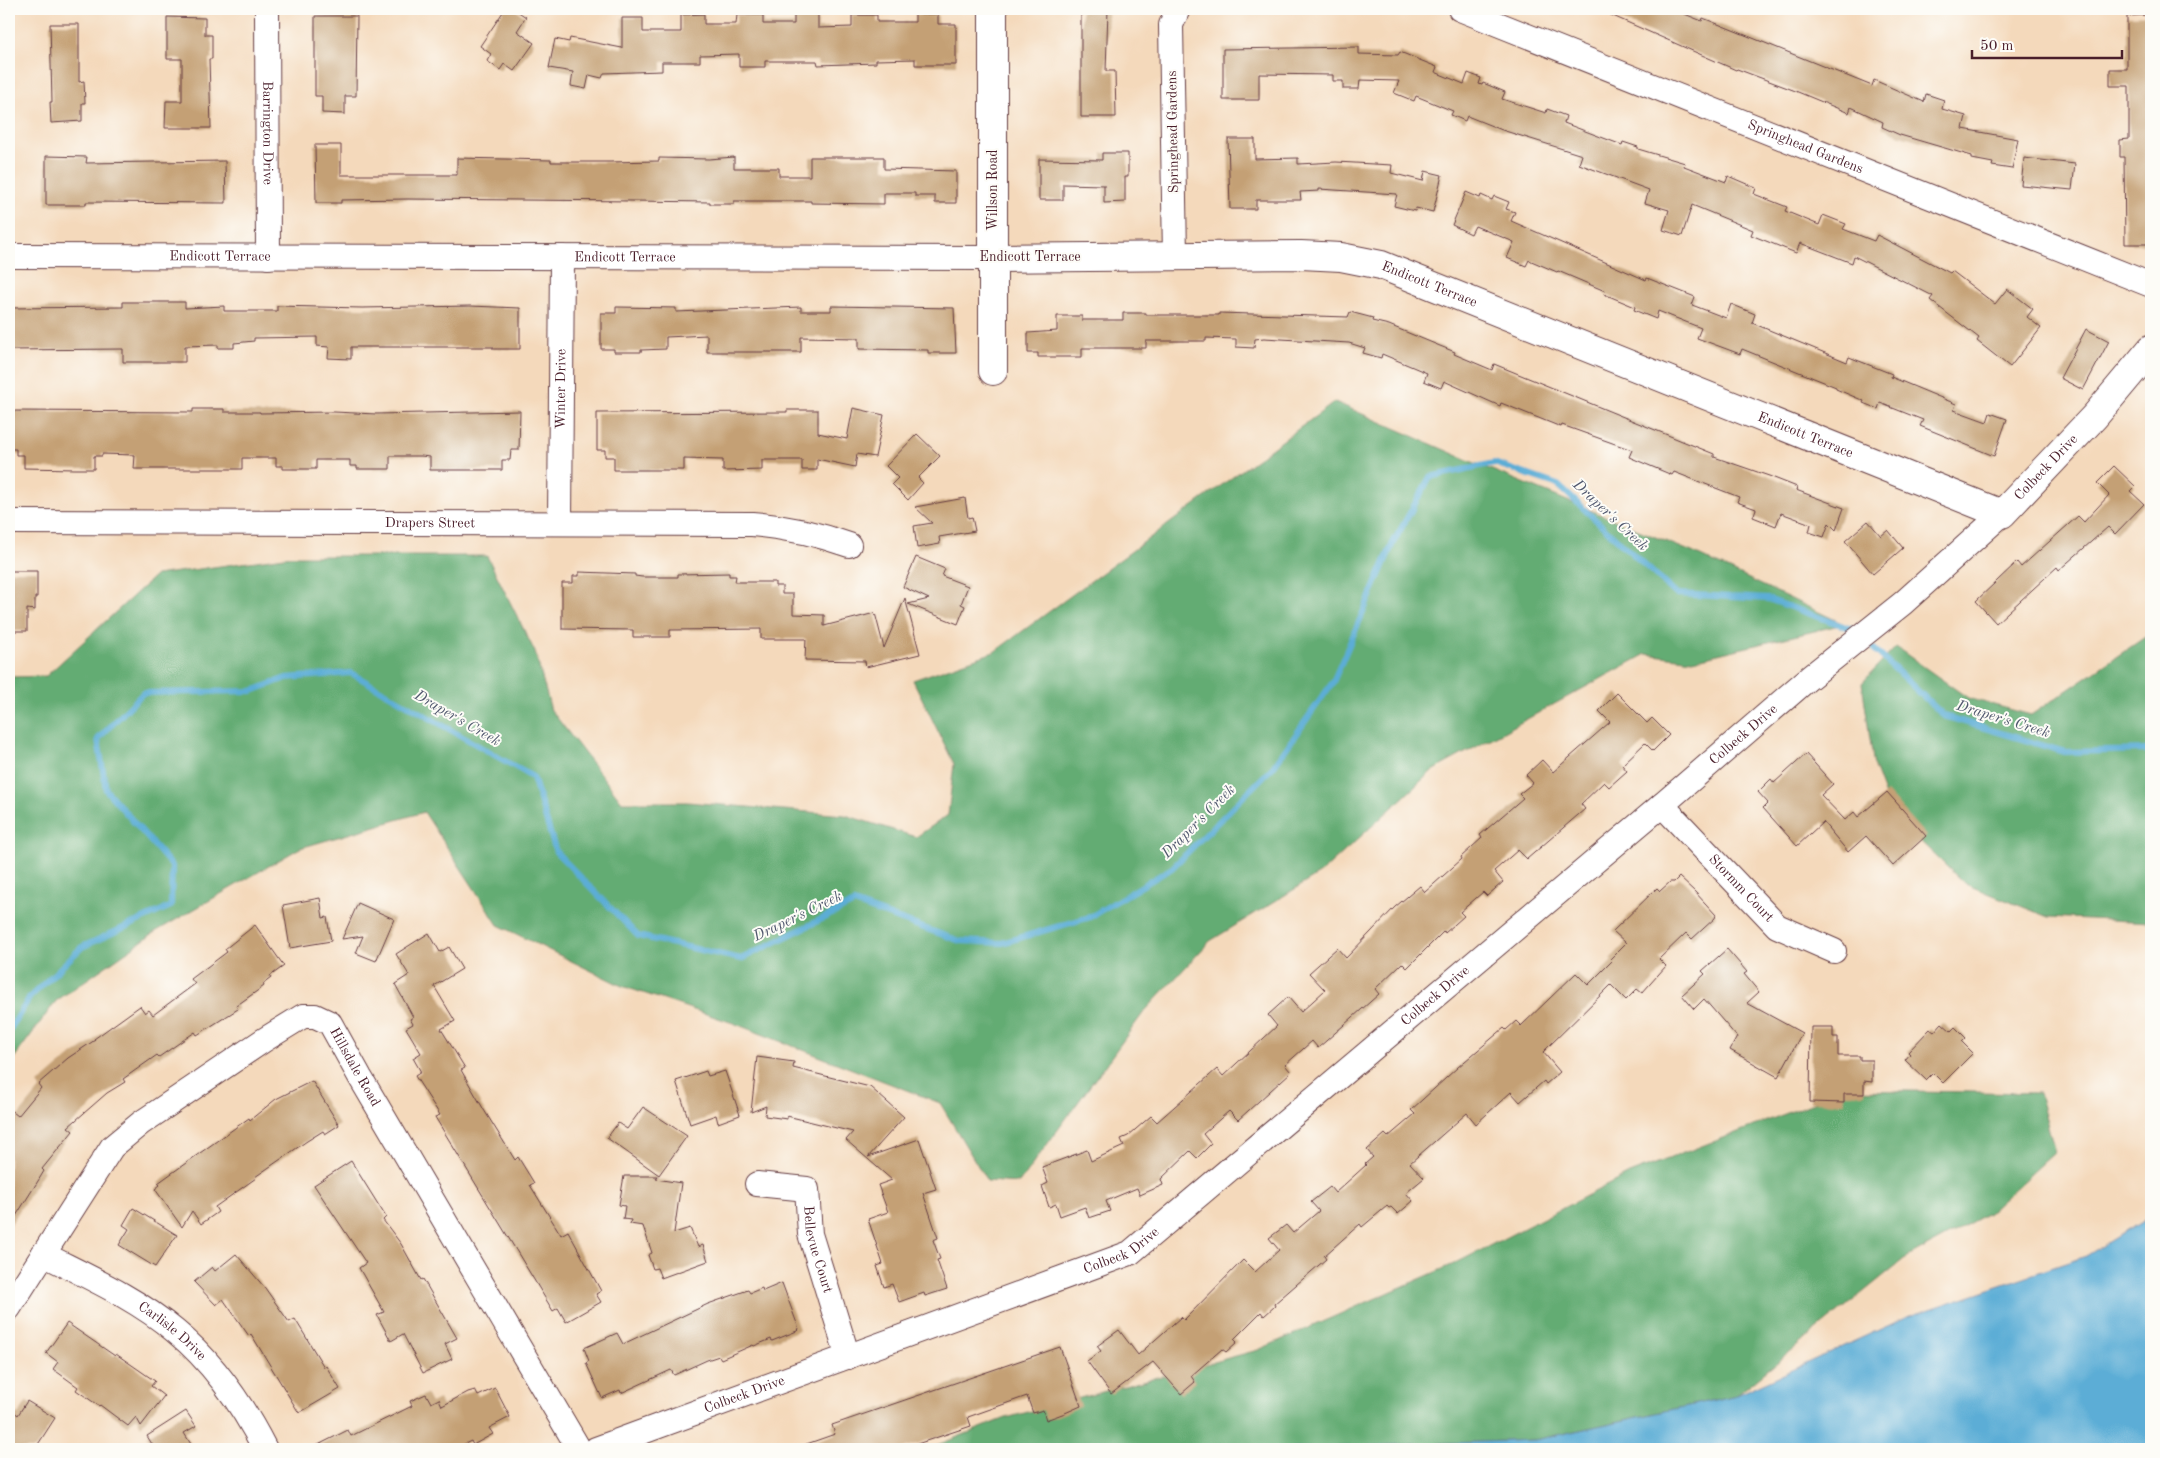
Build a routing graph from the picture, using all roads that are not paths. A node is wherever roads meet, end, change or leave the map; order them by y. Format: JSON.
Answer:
{"nodes":[{"id":1,"x":267,"y":9,"type":"edge"},
{"id":2,"x":993,"y":9,"type":"edge"},
{"id":3,"x":1178,"y":9,"type":"edge"},
{"id":4,"x":1460,"y":9,"type":"edge"},
{"id":5,"x":9,"y":256,"type":"edge"},
{"id":6,"x":1175,"y":256,"type":"junction"},
{"id":7,"x":268,"y":257,"type":"junction"},
{"id":8,"x":562,"y":257,"type":"junction"},
{"id":9,"x":993,"y":258,"type":"junction"},
{"id":10,"x":2151,"y":285,"type":"edge"},
{"id":11,"x":2151,"y":349,"type":"edge"},
{"id":12,"x":993,"y":371,"type":"dead end"},
{"id":13,"x":2002,"y":514,"type":"junction"},
{"id":14,"x":9,"y":522,"type":"edge"},
{"id":15,"x":560,"y":523,"type":"junction"},
{"id":16,"x":849,"y":545,"type":"dead end"},
{"id":17,"x":1662,"y":805,"type":"junction"},
{"id":18,"x":1834,"y":951,"type":"dead end"},
{"id":19,"x":758,"y":1184,"type":"dead end"},
{"id":20,"x":43,"y":1254,"type":"junction"},
{"id":21,"x":9,"y":1308,"type":"edge"},
{"id":22,"x":848,"y":1357,"type":"junction"},
{"id":23,"x":265,"y":1449,"type":"edge"},
{"id":24,"x":579,"y":1449,"type":"edge"},
{"id":25,"x":596,"y":1449,"type":"edge"}],
"edges":[{"from":1,"to":7,"type":"street","name":"Barrington Drive"},
{"from":2,"to":9,"type":"street","name":"Willson Road"},
{"from":3,"to":6,"type":"street","name":"Springhead Gardens"},
{"from":4,"to":10,"type":"street","name":"Springhead Gardens"},
{"from":5,"to":7,"type":"street","name":"Endicott Terrace"},
{"from":6,"to":9,"type":"street","name":"Endicott Terrace"},
{"from":6,"to":13,"type":"street","name":"Endicott Terrace"},
{"from":7,"to":8,"type":"street","name":"Endicott Terrace"},
{"from":8,"to":9,"type":"street","name":"Endicott Terrace"},
{"from":8,"to":15,"type":"street","name":"Winter Drive"},
{"from":9,"to":12,"type":"street","name":"Willson Road"},
{"from":11,"to":13,"type":"street","name":"Colbeck Drive"},
{"from":13,"to":17,"type":"street","name":"Colbeck Drive"},
{"from":14,"to":15,"type":"street","name":"Drapers Street"},
{"from":15,"to":16,"type":"street","name":"Drapers Street"},
{"from":17,"to":18,"type":"street","name":"Stormm Court"},
{"from":17,"to":22,"type":"street","name":"Colbeck Drive"},
{"from":19,"to":22,"type":"street","name":"Bellevue Court"},
{"from":20,"to":21,"type":"street","name":"Hillsdale Road"},
{"from":20,"to":23,"type":"street","name":"Carlisle Drive"},
{"from":20,"to":24,"type":"street","name":"Hillsdale Road"},
{"from":22,"to":25,"type":"street","name":"Colbeck Drive"}]}
